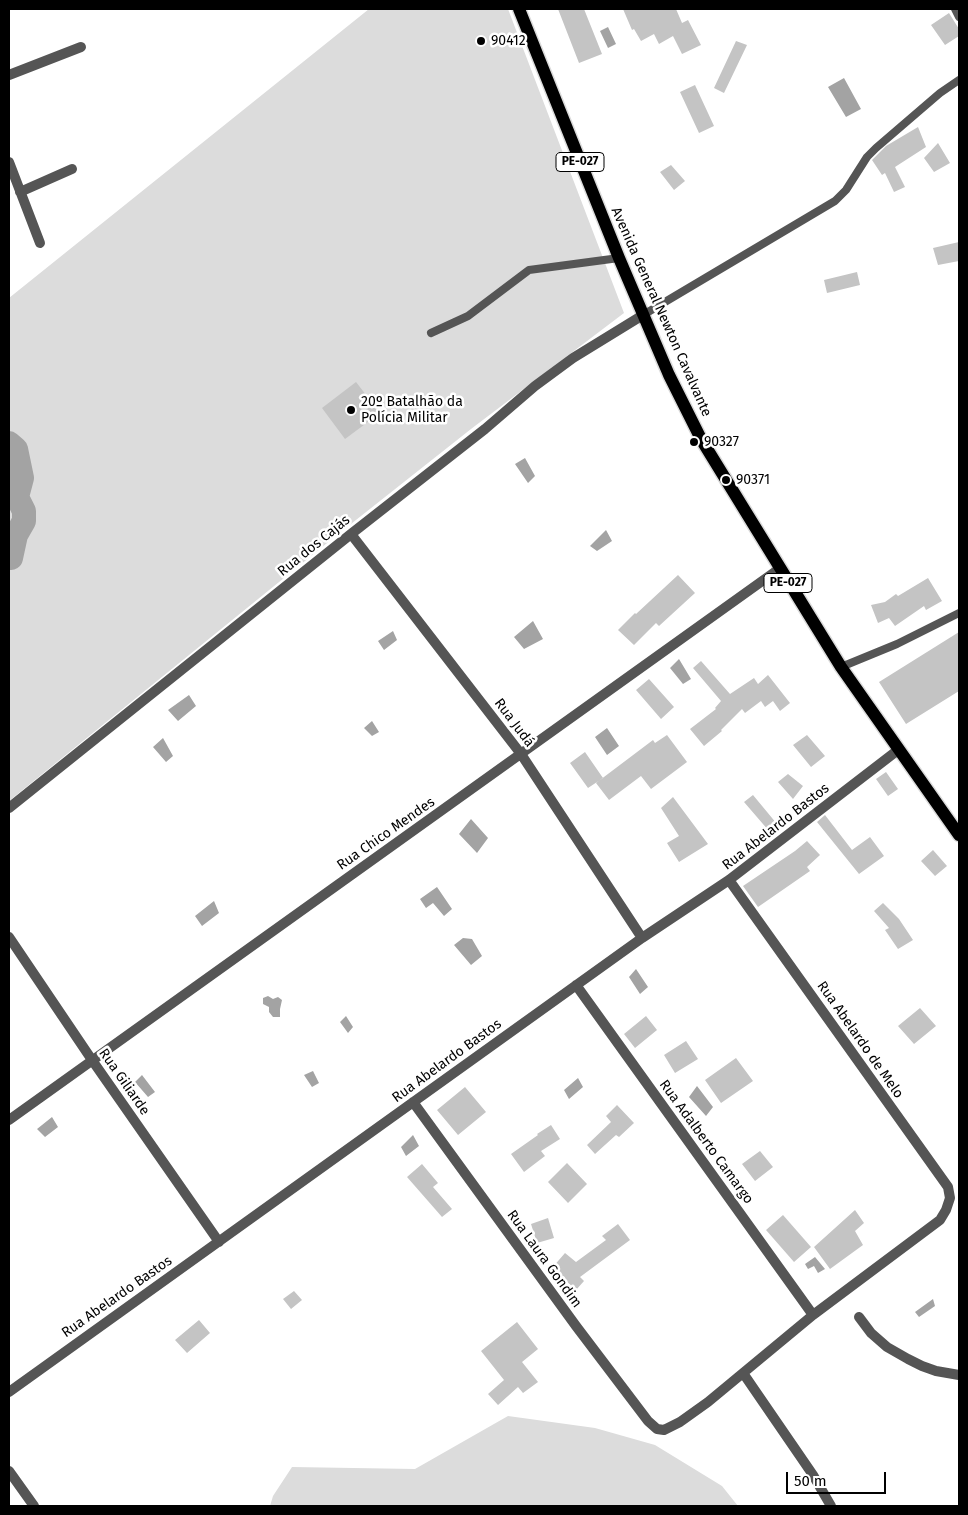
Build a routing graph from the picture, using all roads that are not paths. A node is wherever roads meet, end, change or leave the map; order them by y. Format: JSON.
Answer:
{"nodes":[{"id":1,"x":519,"y":9,"type":"edge"},
{"id":2,"x":955,"y":9,"type":"edge"},
{"id":3,"x":959,"y":17,"type":"edge"},
{"id":4,"x":81,"y":48,"type":"dead end"},
{"id":5,"x":9,"y":75,"type":"edge"},
{"id":6,"x":959,"y":80,"type":"edge"},
{"id":7,"x":9,"y":162,"type":"edge"},
{"id":8,"x":72,"y":170,"type":"dead end"},
{"id":9,"x":20,"y":192,"type":"junction"},
{"id":10,"x":40,"y":243,"type":"dead end"},
{"id":11,"x":619,"y":258,"type":"junction"},
{"id":12,"x":643,"y":314,"type":"junction"},
{"id":13,"x":431,"y":333,"type":"dead end"},
{"id":14,"x":351,"y":534,"type":"junction"},
{"id":15,"x":779,"y":569,"type":"junction"},
{"id":16,"x":959,"y":613,"type":"edge"},
{"id":17,"x":841,"y":667,"type":"junction"},
{"id":18,"x":898,"y":750,"type":"junction"},
{"id":19,"x":521,"y":754,"type":"junction"},
{"id":20,"x":9,"y":808,"type":"edge"},
{"id":21,"x":959,"y":835,"type":"edge"},
{"id":22,"x":729,"y":880,"type":"junction"},
{"id":23,"x":9,"y":937,"type":"edge"},
{"id":24,"x":642,"y":938,"type":"junction"},
{"id":25,"x":576,"y":985,"type":"junction"},
{"id":26,"x":92,"y":1060,"type":"junction"},
{"id":27,"x":413,"y":1102,"type":"junction"},
{"id":28,"x":9,"y":1120,"type":"edge"},
{"id":29,"x":219,"y":1242,"type":"junction"},
{"id":30,"x":813,"y":1315,"type":"junction"},
{"id":31,"x":859,"y":1317,"type":"dead end"},
{"id":32,"x":743,"y":1373,"type":"junction"},
{"id":33,"x":959,"y":1375,"type":"edge"},
{"id":34,"x":9,"y":1392,"type":"edge"},
{"id":35,"x":9,"y":1471,"type":"edge"},
{"id":36,"x":34,"y":1506,"type":"edge"},
{"id":37,"x":831,"y":1506,"type":"edge"}],
"edges":[{"from":1,"to":11,"type":"main road","name":"Avenida General Newton Cavalvante","number":"PE-027"},
{"from":2,"to":3,"type":"lane"},
{"from":4,"to":5,"type":"street"},
{"from":6,"to":12,"type":"lane"},
{"from":7,"to":9,"type":"street"},
{"from":8,"to":9,"type":"street"},
{"from":9,"to":10,"type":"street"},
{"from":11,"to":12,"type":"main road","name":"Avenida General Newton Cavalvante","number":"PE-027"},
{"from":11,"to":13,"type":"lane"},
{"from":12,"to":14,"type":"street","name":"Rua dos Cajás"},
{"from":12,"to":15,"type":"main road","name":"Avenida General Newton Cavalvante","number":"PE-027"},
{"from":14,"to":19,"type":"street","name":"Rua Judá"},
{"from":14,"to":20,"type":"street","name":"Rua dos Cajás"},
{"from":15,"to":17,"type":"main road","name":"Avenida General Newton Cavalvante","number":"PE-027"},
{"from":15,"to":19,"type":"street","name":"Rua Chico Mendes"},
{"from":16,"to":17,"type":"lane"},
{"from":17,"to":18,"type":"main road","name":"Avenida General Newton Cavalvante","number":"PE-027"},
{"from":18,"to":21,"type":"main road","name":"Avenida General Newton Cavalvante","number":"PE-027"},
{"from":18,"to":22,"type":"street","name":"Rua Abelardo Bastos"},
{"from":19,"to":24,"type":"street","name":"Rua Judá"},
{"from":19,"to":26,"type":"street","name":"Rua Chico Mendes"},
{"from":22,"to":24,"type":"street","name":"Rua Abelardo Bastos"},
{"from":22,"to":30,"type":"street","name":"Rua Abelardo de Melo"},
{"from":23,"to":26,"type":"street","name":"Rua Giliarde"},
{"from":24,"to":25,"type":"street","name":"Rua Abelardo Bastos"},
{"from":25,"to":27,"type":"street","name":"Rua Abelardo Bastos"},
{"from":25,"to":30,"type":"street","name":"Rua Adalberto Camargo"},
{"from":26,"to":28,"type":"street","name":"Rua Chico Mendes"},
{"from":26,"to":29,"type":"street","name":"Rua Giliarde"},
{"from":27,"to":29,"type":"street","name":"Rua Abelardo Bastos"},
{"from":27,"to":32,"type":"street","name":"Rua Laura Gondim"},
{"from":29,"to":34,"type":"street","name":"Rua Abelardo Bastos"},
{"from":30,"to":32,"type":"street"},
{"from":31,"to":33,"type":"street"},
{"from":32,"to":37,"type":"street"},
{"from":35,"to":36,"type":"street"}]}
